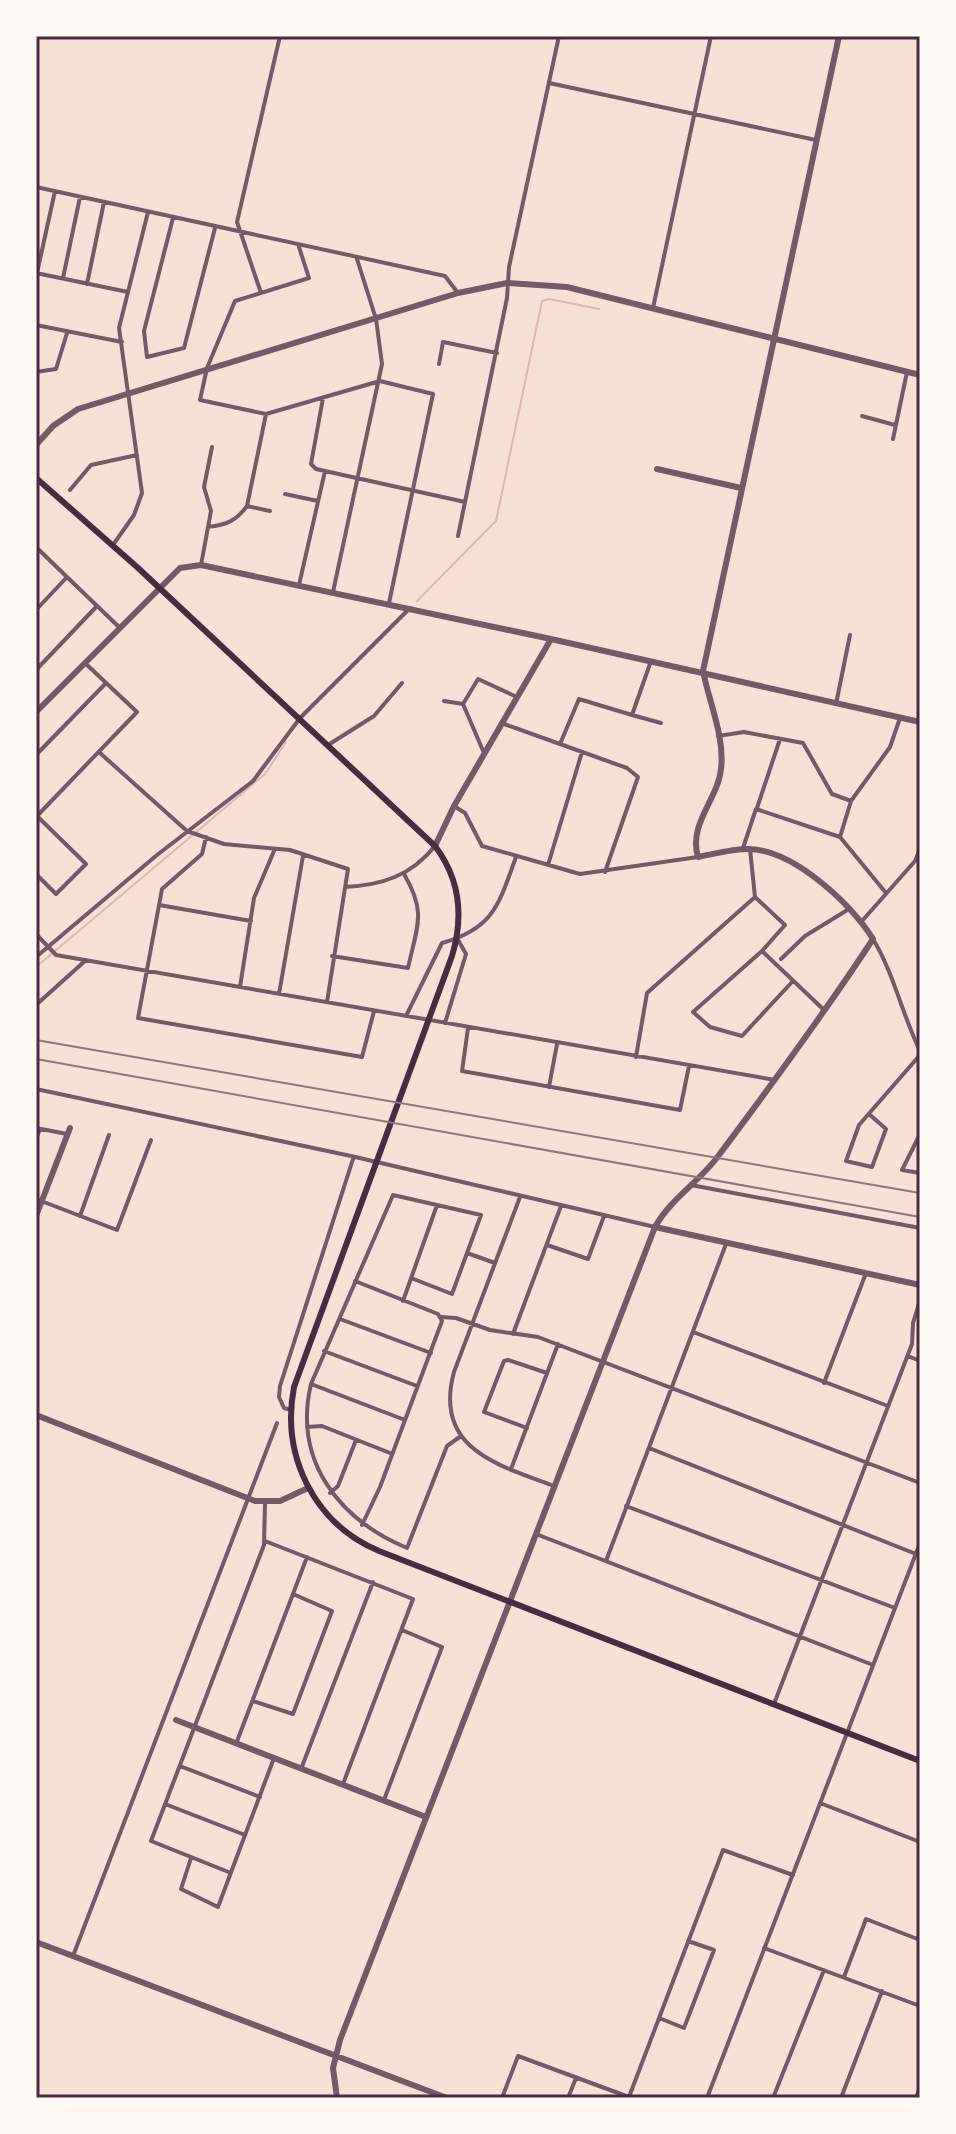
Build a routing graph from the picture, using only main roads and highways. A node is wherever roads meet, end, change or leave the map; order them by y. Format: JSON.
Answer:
{"nodes":[{"id":1,"x":36,"y":478,"type":"edge"},
{"id":2,"x":920,"y":1761,"type":"edge"}],
"edges":[{"from":1,"to":2,"type":"main road"}]}
